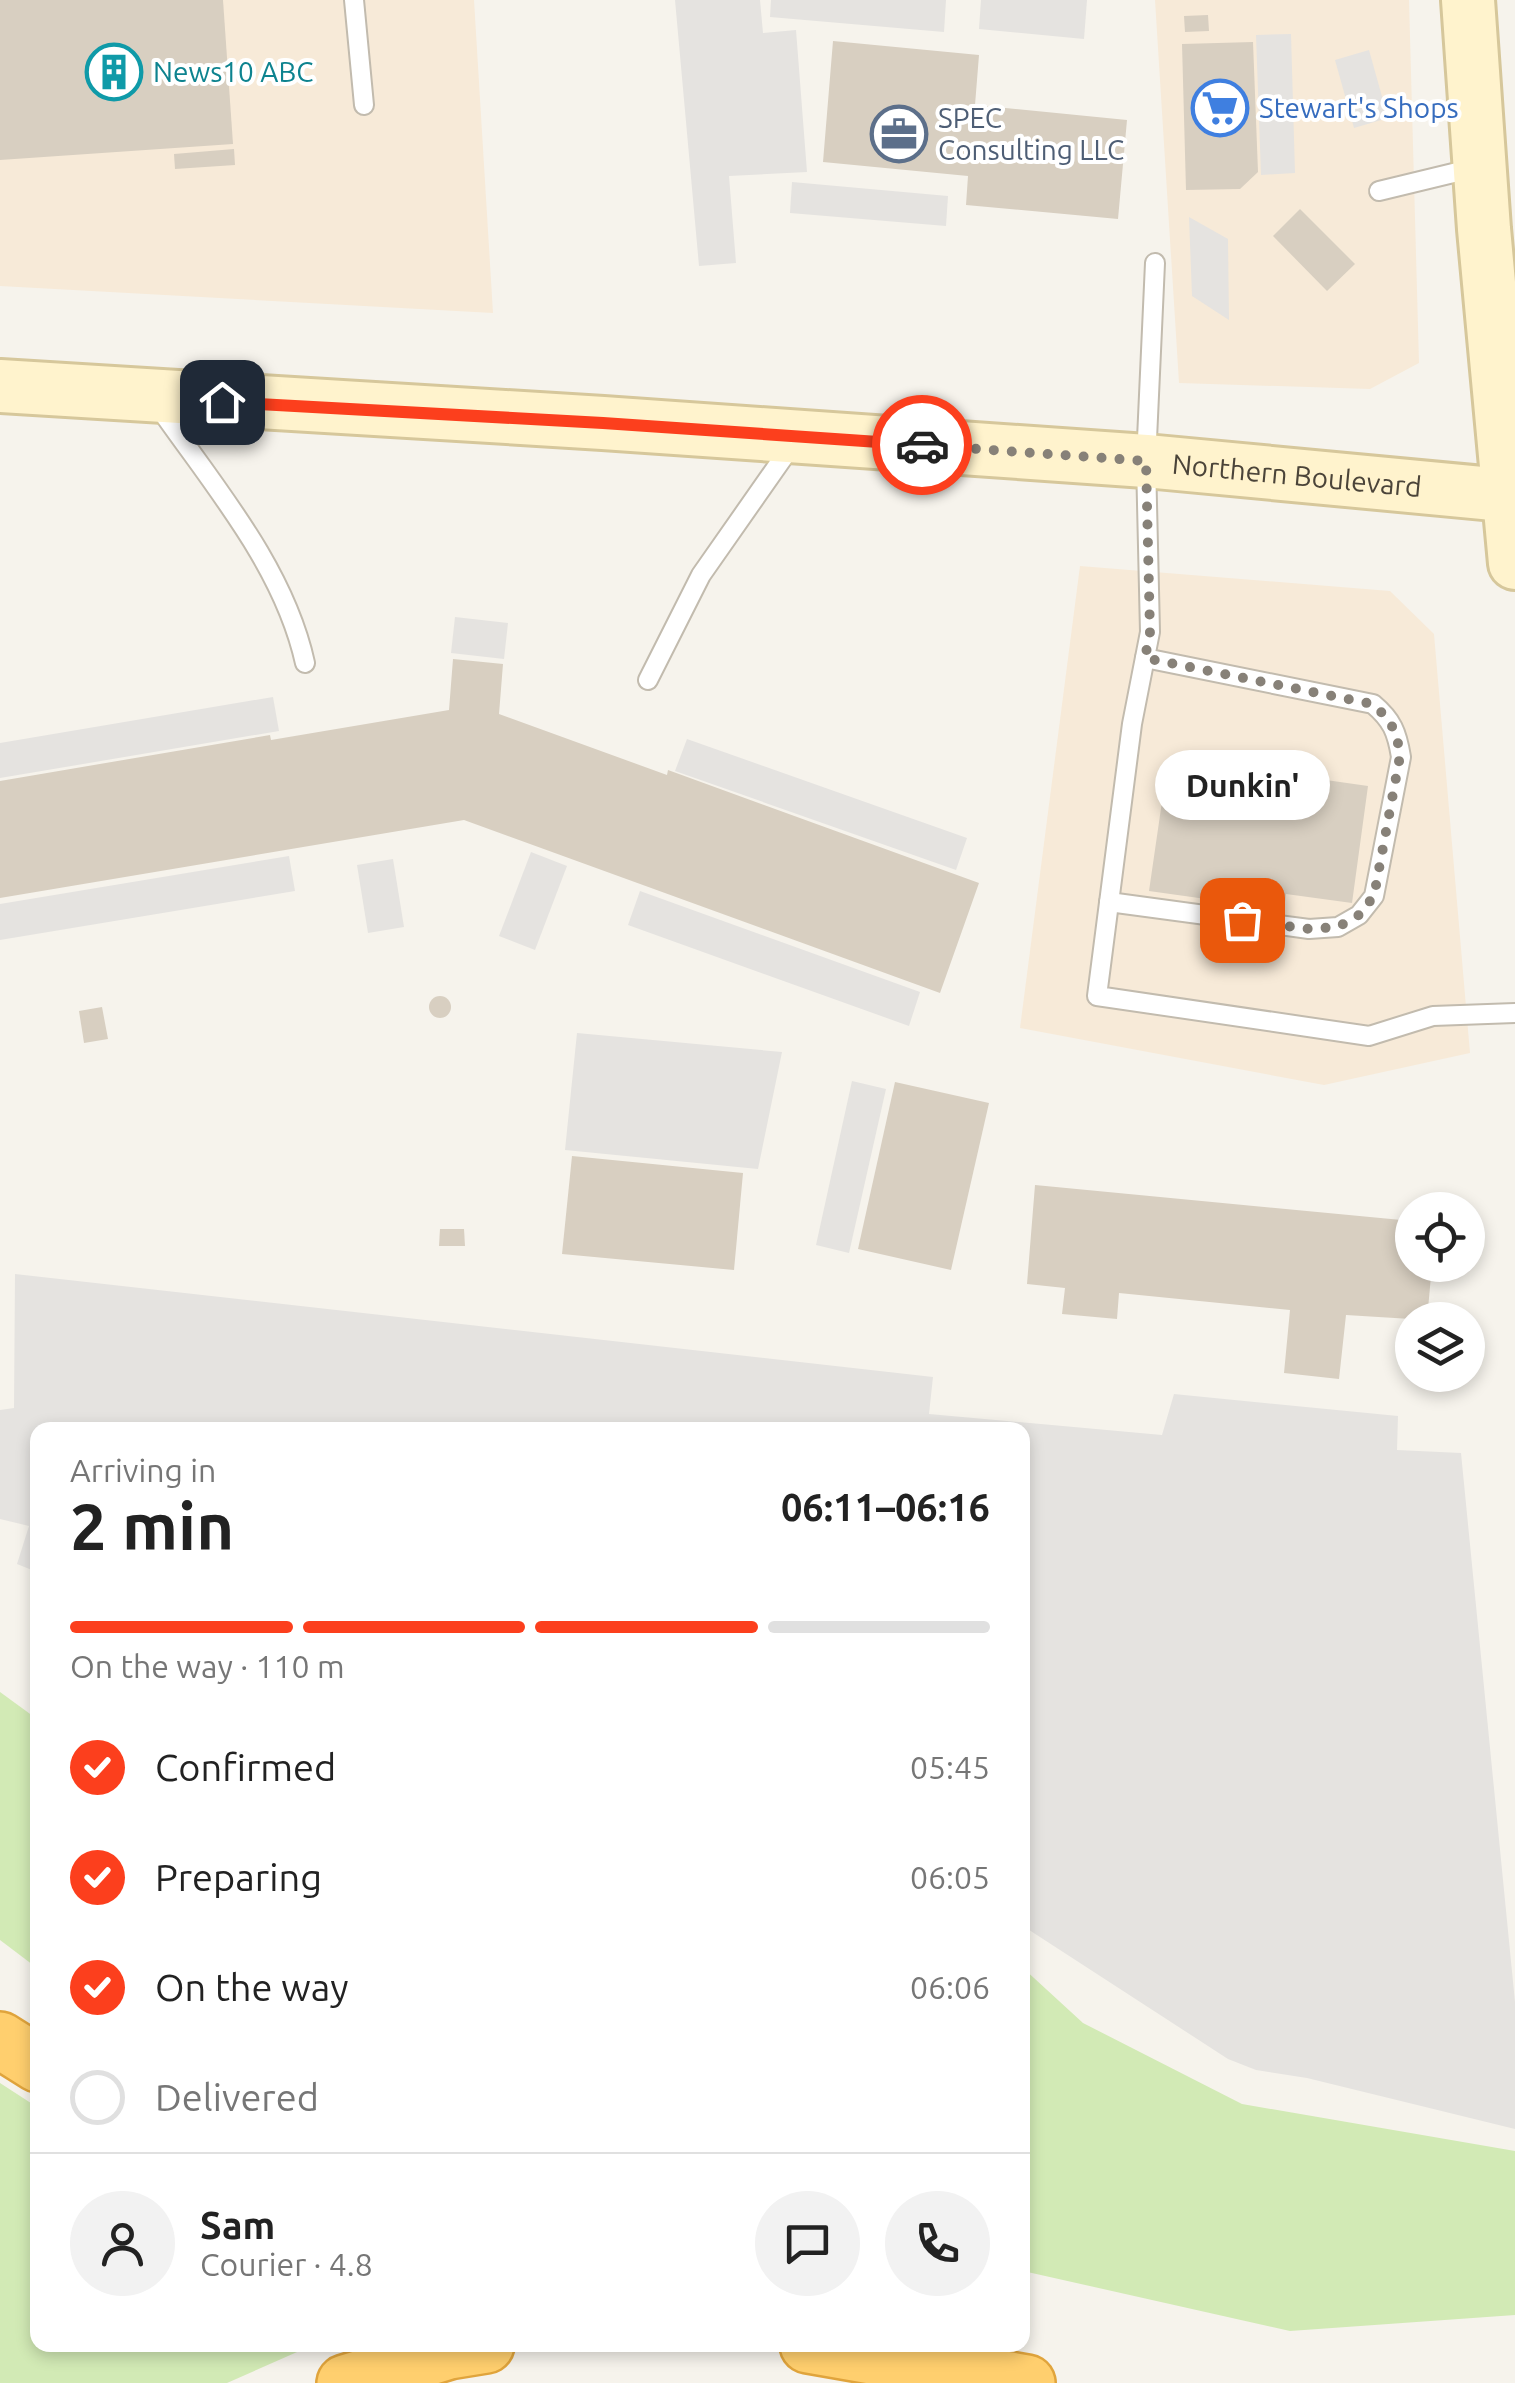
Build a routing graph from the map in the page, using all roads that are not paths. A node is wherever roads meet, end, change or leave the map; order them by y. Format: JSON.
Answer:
{"nodes":[{"id":1,"x":354,"y":0,"type":"edge"},
{"id":2,"x":1468,"y":0,"type":"edge"},
{"id":3,"x":364,"y":105,"type":"dead end"},
{"id":4,"x":1480,"y":166,"type":"junction"},
{"id":5,"x":1379,"y":192,"type":"dead end"},
{"id":6,"x":1155,"y":263,"type":"dead end"},
{"id":7,"x":0,"y":386,"type":"edge"},
{"id":8,"x":152,"y":397,"type":"junction"},
{"id":9,"x":798,"y":436,"type":"junction"},
{"id":10,"x":1146,"y":461,"type":"junction"},
{"id":11,"x":1512,"y":495,"type":"edge"},
{"id":12,"x":1515,"y":563,"type":"edge"},
{"id":13,"x":1145,"y":658,"type":"junction"},
{"id":14,"x":305,"y":664,"type":"dead end"},
{"id":15,"x":648,"y":680,"type":"dead end"},
{"id":16,"x":1109,"y":902,"type":"junction"},
{"id":17,"x":1515,"y":1013,"type":"edge"},
{"id":18,"x":0,"y":2040,"type":"edge"},
{"id":19,"x":30,"y":2059,"type":"edge"},
{"id":20,"x":443,"y":2352,"type":"edge"},
{"id":21,"x":848,"y":2352,"type":"edge"},
{"id":22,"x":947,"y":2352,"type":"edge"},
{"id":23,"x":345,"y":2383,"type":"edge"},
{"id":24,"x":1027,"y":2383,"type":"edge"},
{"id":25,"x":1056,"y":2383,"type":"edge"}],
"edges":[{"from":1,"to":3,"type":"lane"},
{"from":2,"to":4,"type":"main road"},
{"from":4,"to":5,"type":"lane"},
{"from":4,"to":11,"type":"main road"},
{"from":6,"to":10,"type":"lane"},
{"from":7,"to":8,"type":"main road","name":"Northern Boulevard"},
{"from":8,"to":9,"type":"main road","name":"Northern Boulevard"},
{"from":8,"to":14,"type":"lane"},
{"from":9,"to":10,"type":"main road","name":"Northern Boulevard"},
{"from":9,"to":15,"type":"lane"},
{"from":10,"to":11,"type":"main road","name":"Northern Boulevard"},
{"from":10,"to":13,"type":"lane"},
{"from":11,"to":12,"type":"main road"},
{"from":13,"to":16,"type":"lane"},
{"from":13,"to":16,"type":"lane"},
{"from":16,"to":17,"type":"lane"},
{"from":18,"to":19,"type":"highway"},
{"from":20,"to":23,"type":"highway"},
{"from":21,"to":24,"type":"highway"},
{"from":22,"to":25,"type":"highway"}]}
